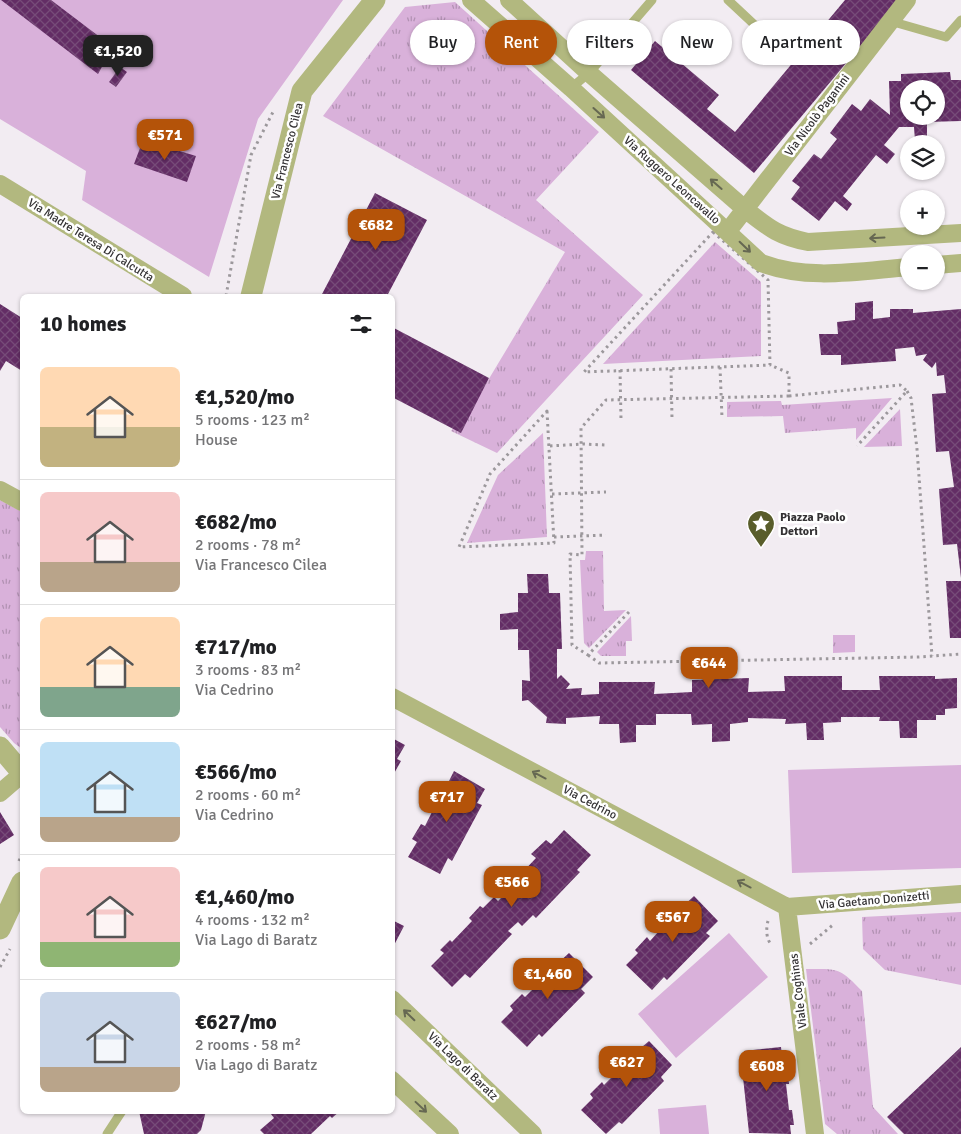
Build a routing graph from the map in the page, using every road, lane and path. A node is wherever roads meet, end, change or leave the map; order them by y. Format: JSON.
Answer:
{"nodes":[{"id":1,"x":376,"y":0,"type":"edge"},
{"id":2,"x":471,"y":0,"type":"edge"},
{"id":3,"x":510,"y":0,"type":"edge"},
{"id":4,"x":652,"y":0,"type":"edge"},
{"id":5,"x":728,"y":0,"type":"edge"},
{"id":6,"x":907,"y":0,"type":"edge"},
{"id":7,"x":749,"y":20,"type":"edge"},
{"id":8,"x":890,"y":20,"type":"junction"},
{"id":9,"x":961,"y":20,"type":"edge"},
{"id":10,"x":589,"y":73,"type":"junction"},
{"id":11,"x":571,"y":88,"type":"junction"},
{"id":12,"x":0,"y":184,"type":"edge"},
{"id":13,"x":746,"y":210,"type":"junction"},
{"id":14,"x":728,"y":231,"type":"junction"},
{"id":15,"x":961,"y":233,"type":"edge"},
{"id":16,"x":961,"y":263,"type":"edge"},
{"id":17,"x":945,"y":264,"type":"edge"},
{"id":18,"x":900,"y":268,"type":"edge"},
{"id":19,"x":180,"y":294,"type":"edge"},
{"id":20,"x":251,"y":294,"type":"edge"},
{"id":21,"x":770,"y":366,"type":"junction"},
{"id":22,"x":720,"y":367,"type":"junction"},
{"id":23,"x":671,"y":369,"type":"junction"},
{"id":24,"x":620,"y":370,"type":"junction"},
{"id":25,"x":906,"y":391,"type":"junction"},
{"id":26,"x":789,"y":396,"type":"junction"},
{"id":27,"x":722,"y":397,"type":"junction"},
{"id":28,"x":671,"y":399,"type":"junction"},
{"id":29,"x":621,"y":400,"type":"junction"},
{"id":30,"x":722,"y":418,"type":"dead end"},
{"id":31,"x":672,"y":419,"type":"dead end"},
{"id":32,"x":621,"y":420,"type":"dead end"},
{"id":33,"x":583,"y":444,"type":"junction"},
{"id":34,"x":604,"y":445,"type":"dead end"},
{"id":35,"x":550,"y":446,"type":"junction"},
{"id":36,"x":857,"y":446,"type":"dead end"},
{"id":37,"x":0,"y":490,"type":"edge"},
{"id":38,"x":606,"y":492,"type":"dead end"},
{"id":39,"x":583,"y":493,"type":"junction"},
{"id":40,"x":552,"y":494,"type":"junction"},
{"id":41,"x":20,"y":501,"type":"edge"},
{"id":42,"x":583,"y":535,"type":"junction"},
{"id":43,"x":606,"y":535,"type":"dead end"},
{"id":44,"x":554,"y":537,"type":"junction"},
{"id":45,"x":629,"y":612,"type":"dead end"},
{"id":46,"x":961,"y":654,"type":"edge"},
{"id":47,"x":588,"y":655,"type":"junction"},
{"id":48,"x":932,"y":656,"type":"junction"},
{"id":49,"x":395,"y":698,"type":"edge"},
{"id":50,"x":0,"y":747,"type":"edge"},
{"id":51,"x":20,"y":771,"type":"edge"},
{"id":52,"x":20,"y":775,"type":"edge"},
{"id":53,"x":0,"y":793,"type":"edge"},
{"id":54,"x":20,"y":886,"type":"edge"},
{"id":55,"x":961,"y":894,"type":"edge"},
{"id":56,"x":787,"y":907,"type":"junction"},
{"id":57,"x":0,"y":929,"type":"edge"},
{"id":58,"x":395,"y":1002,"type":"edge"},
{"id":59,"x":395,"y":1083,"type":"edge"},
{"id":60,"x":120,"y":1114,"type":"edge"},
{"id":61,"x":106,"y":1134,"type":"edge"},
{"id":62,"x":450,"y":1134,"type":"edge"},
{"id":63,"x":533,"y":1134,"type":"edge"},
{"id":64,"x":815,"y":1134,"type":"edge"}],
"edges":[{"from":1,"to":20,"type":"street","name":"Via Francesco Cilea"},
{"from":2,"to":11,"type":"street","name":"Via Ruggero Leoncavallo"},
{"from":3,"to":10,"type":"street","name":"Via Ruggero Leoncavallo"},
{"from":4,"to":10,"type":"lane"},
{"from":5,"to":7,"type":"lane"},
{"from":6,"to":8,"type":"street","name":"Via Nicolò Paganini"},
{"from":8,"to":9,"type":"lane"},
{"from":8,"to":13,"type":"street","name":"Via Nicolò Paganini"},
{"from":10,"to":11,"type":"lane"},
{"from":13,"to":10,"type":"street","name":"Via Ruggero Leoncavallo","one_way":true},
{"from":11,"to":14,"type":"street","name":"Via Ruggero Leoncavallo","one_way":true},
{"from":12,"to":19,"type":"street","name":"Via Madre Teresa Di Calcutta"},
{"from":13,"to":14,"type":"street","name":"Via Nicolò Paganini"},
{"from":15,"to":13,"type":"street","name":"Via Ruggero Leoncavallo","one_way":true},
{"from":14,"to":18,"type":"street","name":"Via Ruggero Leoncavallo","one_way":true},
{"from":16,"to":17,"type":"street"},
{"from":21,"to":22,"type":"path"},
{"from":21,"to":24,"type":"path"},
{"from":21,"to":26,"type":"path"},
{"from":22,"to":23,"type":"path"},
{"from":22,"to":27,"type":"path"},
{"from":23,"to":24,"type":"path"},
{"from":23,"to":28,"type":"path"},
{"from":24,"to":29,"type":"path"},
{"from":25,"to":26,"type":"path"},
{"from":25,"to":36,"type":"path"},
{"from":25,"to":48,"type":"path"},
{"from":26,"to":27,"type":"path"},
{"from":27,"to":28,"type":"path"},
{"from":27,"to":30,"type":"path"},
{"from":28,"to":29,"type":"path"},
{"from":28,"to":31,"type":"path"},
{"from":29,"to":32,"type":"path"},
{"from":29,"to":33,"type":"path"},
{"from":33,"to":34,"type":"path"},
{"from":33,"to":35,"type":"path"},
{"from":33,"to":39,"type":"path"},
{"from":35,"to":40,"type":"path"},
{"from":35,"to":44,"type":"path"},
{"from":37,"to":41,"type":"street"},
{"from":38,"to":39,"type":"path"},
{"from":39,"to":40,"type":"path"},
{"from":39,"to":42,"type":"path"},
{"from":40,"to":44,"type":"path"},
{"from":42,"to":43,"type":"path"},
{"from":42,"to":44,"type":"path"},
{"from":42,"to":47,"type":"path"},
{"from":45,"to":47,"type":"path"},
{"from":46,"to":48,"type":"path"},
{"from":47,"to":48,"type":"path"},
{"from":56,"to":49,"type":"street","name":"Via Cedrino","one_way":true},
{"from":50,"to":51,"type":"street"},
{"from":52,"to":53,"type":"street"},
{"from":54,"to":57,"type":"street"},
{"from":55,"to":56,"type":"street","name":"Via Gaetano Donizetti"},
{"from":56,"to":64,"type":"street","name":"Viale Coghinas"},
{"from":63,"to":58,"type":"street","name":"Via Lago di Baratz","one_way":true},
{"from":59,"to":62,"type":"street","one_way":true},
{"from":60,"to":61,"type":"lane"}]}
